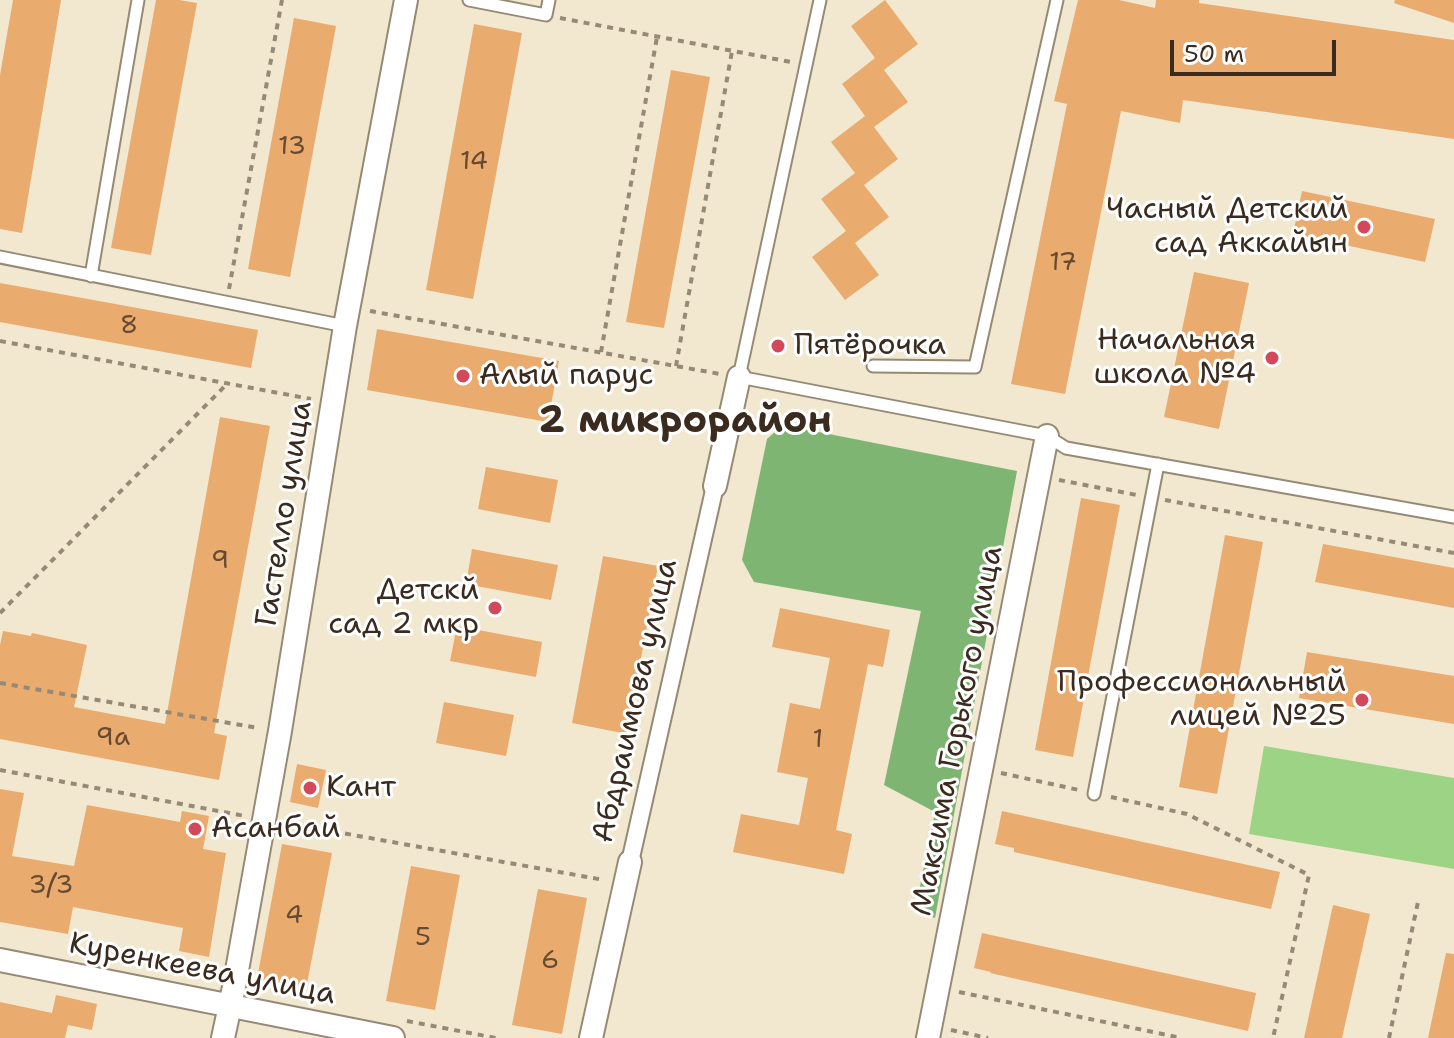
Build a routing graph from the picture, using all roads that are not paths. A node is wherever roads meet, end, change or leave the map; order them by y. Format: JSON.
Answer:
{"nodes":[{"id":1,"x":138,"y":0,"type":"edge"},
{"id":2,"x":406,"y":0,"type":"edge"},
{"id":3,"x":469,"y":0,"type":"edge"},
{"id":4,"x":549,"y":0,"type":"edge"},
{"id":5,"x":820,"y":0,"type":"edge"},
{"id":6,"x":1057,"y":0,"type":"edge"},
{"id":7,"x":0,"y":257,"type":"edge"},
{"id":8,"x":91,"y":276,"type":"junction"},
{"id":9,"x":347,"y":317,"type":"junction"},
{"id":10,"x":873,"y":366,"type":"dead end"},
{"id":11,"x":739,"y":377,"type":"junction"},
{"id":12,"x":1047,"y":436,"type":"junction"},
{"id":13,"x":1158,"y":464,"type":"junction"},
{"id":14,"x":715,"y":486,"type":"joint"},
{"id":15,"x":1454,"y":517,"type":"edge"},
{"id":16,"x":1094,"y":794,"type":"road end"},
{"id":17,"x":628,"y":873,"type":"joint"},
{"id":18,"x":0,"y":960,"type":"edge"},
{"id":19,"x":230,"y":1006,"type":"junction"},
{"id":20,"x":936,"y":1034,"type":"edge"},
{"id":21,"x":223,"y":1038,"type":"edge"},
{"id":22,"x":393,"y":1038,"type":"edge"},
{"id":23,"x":591,"y":1038,"type":"edge"}],
"edges":[{"from":1,"to":8,"type":"lane"},
{"from":2,"to":9,"type":"street","name":"Гастелло улица"},
{"from":3,"to":4,"type":"lane"},
{"from":5,"to":11,"type":"lane"},
{"from":6,"to":10,"type":"lane"},
{"from":7,"to":8,"type":"lane"},
{"from":8,"to":9,"type":"lane"},
{"from":9,"to":19,"type":"street","name":"Гастелло улица"},
{"from":11,"to":12,"type":"lane"},
{"from":11,"to":14,"type":"street","name":"Абдраимова улица"},
{"from":12,"to":13,"type":"lane"},
{"from":12,"to":20,"type":"street","name":"Максима Горького улица"},
{"from":13,"to":15,"type":"lane"},
{"from":13,"to":16,"type":"lane"},
{"from":14,"to":17,"type":"street","name":"Абдраимова улица"},
{"from":17,"to":23,"type":"street","name":"Абдраимова улица"},
{"from":18,"to":19,"type":"street","name":"Куренкеева улица"},
{"from":19,"to":21,"type":"street","name":"Гастелло улица"},
{"from":19,"to":22,"type":"street","name":"Куренкеева улица"}]}
